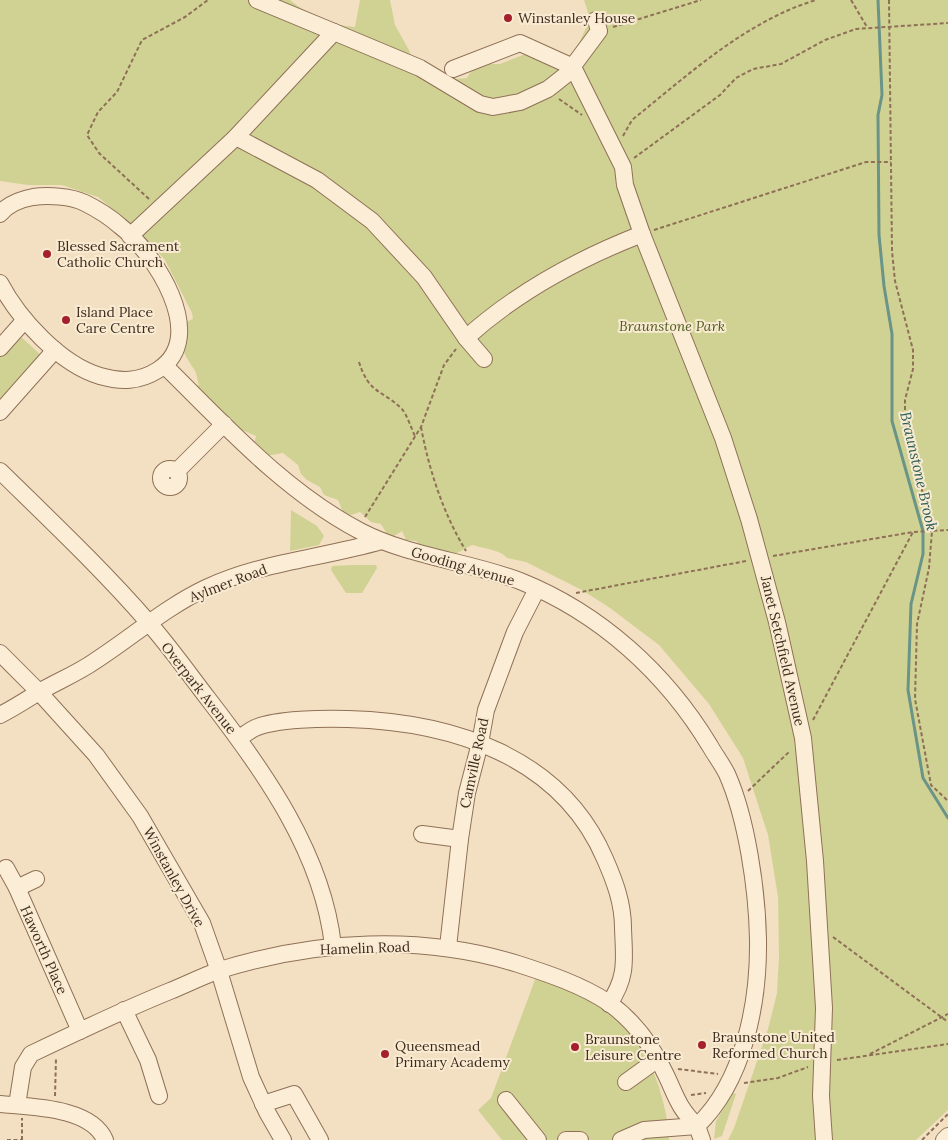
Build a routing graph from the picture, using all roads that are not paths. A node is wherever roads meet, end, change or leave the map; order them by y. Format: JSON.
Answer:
{"nodes":[{"id":1,"x":256,"y":0,"type":"edge"},
{"id":2,"x":597,"y":26,"type":"road end"},
{"id":3,"x":334,"y":32,"type":"junction"},
{"id":4,"x":573,"y":67,"type":"junction"},
{"id":5,"x":453,"y":69,"type":"dead end"},
{"id":6,"x":236,"y":137,"type":"junction"},
{"id":7,"x":1,"y":211,"type":"edge"},
{"id":8,"x":642,"y":234,"type":"junction"},
{"id":9,"x":130,"y":236,"type":"junction"},
{"id":10,"x":0,"y":283,"type":"edge"},
{"id":11,"x":24,"y":321,"type":"junction"},
{"id":12,"x":466,"y":338,"type":"junction"},
{"id":13,"x":0,"y":348,"type":"edge"},
{"id":14,"x":55,"y":350,"type":"junction"},
{"id":15,"x":484,"y":359,"type":"dead end"},
{"id":16,"x":165,"y":366,"type":"junction"},
{"id":17,"x":0,"y":412,"type":"edge"},
{"id":18,"x":224,"y":424,"type":"junction"},
{"id":19,"x":177,"y":470,"type":"dead end"},
{"id":20,"x":0,"y":471,"type":"edge"},
{"id":21,"x":381,"y":541,"type":"junction"},
{"id":22,"x":537,"y":589,"type":"junction"},
{"id":23,"x":148,"y":622,"type":"junction"},
{"id":24,"x":0,"y":653,"type":"edge"},
{"id":25,"x":39,"y":692,"type":"junction"},
{"id":26,"x":0,"y":715,"type":"edge"},
{"id":27,"x":239,"y":738,"type":"junction"},
{"id":28,"x":480,"y":743,"type":"junction"},
{"id":29,"x":422,"y":834,"type":"dead end"},
{"id":30,"x":460,"y":839,"type":"junction"},
{"id":31,"x":6,"y":868,"type":"dead end"},
{"id":32,"x":36,"y":880,"type":"dead end"},
{"id":33,"x":17,"y":888,"type":"junction"},
{"id":34,"x":334,"y":946,"type":"junction"},
{"id":35,"x":448,"y":947,"type":"junction"},
{"id":36,"x":219,"y":971,"type":"junction"},
{"id":37,"x":609,"y":1004,"type":"junction"},
{"id":38,"x":124,"y":1010,"type":"junction"},
{"id":39,"x":80,"y":1031,"type":"junction"},
{"id":40,"x":658,"y":1059,"type":"junction"},
{"id":41,"x":626,"y":1082,"type":"dead end"},
{"id":42,"x":159,"y":1096,"type":"dead end"},
{"id":43,"x":506,"y":1100,"type":"dead end"},
{"id":44,"x":0,"y":1104,"type":"edge"},
{"id":45,"x":263,"y":1104,"type":"junction"},
{"id":46,"x":19,"y":1106,"type":"junction"},
{"id":47,"x":699,"y":1133,"type":"edge"},
{"id":48,"x":948,"y":1136,"type":"edge"},
{"id":49,"x":105,"y":1140,"type":"edge"},
{"id":50,"x":283,"y":1140,"type":"edge"},
{"id":51,"x":320,"y":1140,"type":"edge"},
{"id":52,"x":538,"y":1140,"type":"edge"},
{"id":53,"x":566,"y":1140,"type":"edge"},
{"id":54,"x":580,"y":1140,"type":"edge"},
{"id":55,"x":621,"y":1140,"type":"edge"},
{"id":56,"x":824,"y":1140,"type":"edge"},
{"id":57,"x":944,"y":1140,"type":"edge"}],
"edges":[{"from":1,"to":3,"type":"street"},
{"from":2,"to":4,"type":"street"},
{"from":3,"to":4,"type":"street"},
{"from":3,"to":6,"type":"street"},
{"from":4,"to":5,"type":"street"},
{"from":4,"to":8,"type":"street","name":"Janet Setchfield Avenue"},
{"from":6,"to":9,"type":"street"},
{"from":6,"to":12,"type":"street"},
{"from":7,"to":9,"type":"street"},
{"from":8,"to":12,"type":"street"},
{"from":8,"to":56,"type":"street","name":"Janet Setchfield Avenue"},
{"from":9,"to":16,"type":"street"},
{"from":10,"to":11,"type":"street"},
{"from":11,"to":13,"type":"street"},
{"from":11,"to":14,"type":"street"},
{"from":12,"to":15,"type":"street"},
{"from":14,"to":16,"type":"street"},
{"from":14,"to":17,"type":"street"},
{"from":16,"to":18,"type":"street","name":"Gooding Avenue"},
{"from":18,"to":19,"type":"street"},
{"from":18,"to":21,"type":"street","name":"Gooding Avenue"},
{"from":20,"to":23,"type":"street","name":"Overpark Avenue"},
{"from":21,"to":22,"type":"street","name":"Gooding Avenue"},
{"from":21,"to":23,"type":"street","name":"Aylmer Road"},
{"from":22,"to":28,"type":"street","name":"Camville Road"},
{"from":22,"to":47,"type":"street","name":"Gooding Avenue"},
{"from":23,"to":25,"type":"street","name":"Aylmer Road"},
{"from":23,"to":27,"type":"street","name":"Overpark Avenue"},
{"from":24,"to":25,"type":"street","name":"Winstanley Drive"},
{"from":25,"to":26,"type":"street","name":"Aylmer Road"},
{"from":25,"to":36,"type":"street","name":"Winstanley Drive"},
{"from":27,"to":28,"type":"street"},
{"from":27,"to":34,"type":"street","name":"Overpark Avenue"},
{"from":28,"to":30,"type":"street","name":"Camville Road"},
{"from":28,"to":37,"type":"street"},
{"from":29,"to":30,"type":"street"},
{"from":30,"to":35,"type":"street","name":"Camville Road"},
{"from":31,"to":33,"type":"street"},
{"from":32,"to":33,"type":"street","name":"Haworth Place"},
{"from":33,"to":39,"type":"street","name":"Haworth Place"},
{"from":34,"to":35,"type":"street","name":"Hamelin Road"},
{"from":34,"to":36,"type":"street","name":"Hamelin Road"},
{"from":35,"to":37,"type":"street","name":"Hamelin Road"},
{"from":36,"to":38,"type":"street","name":"Hamelin Road"},
{"from":36,"to":45,"type":"street","name":"Winstanley Drive"},
{"from":37,"to":40,"type":"street","name":"Hamelin Road"},
{"from":38,"to":39,"type":"street","name":"Hamelin Road"},
{"from":38,"to":42,"type":"street"},
{"from":39,"to":46,"type":"street","name":"Hamelin Road"},
{"from":40,"to":41,"type":"street"},
{"from":40,"to":47,"type":"street","name":"Hamelin Road"},
{"from":43,"to":52,"type":"street"},
{"from":44,"to":46,"type":"street"},
{"from":45,"to":50,"type":"street","name":"Winstanley Drive"},
{"from":45,"to":51,"type":"street"},
{"from":46,"to":49,"type":"street"},
{"from":47,"to":55,"type":"street"},
{"from":48,"to":57,"type":"street"},
{"from":53,"to":54,"type":"street"}]}
